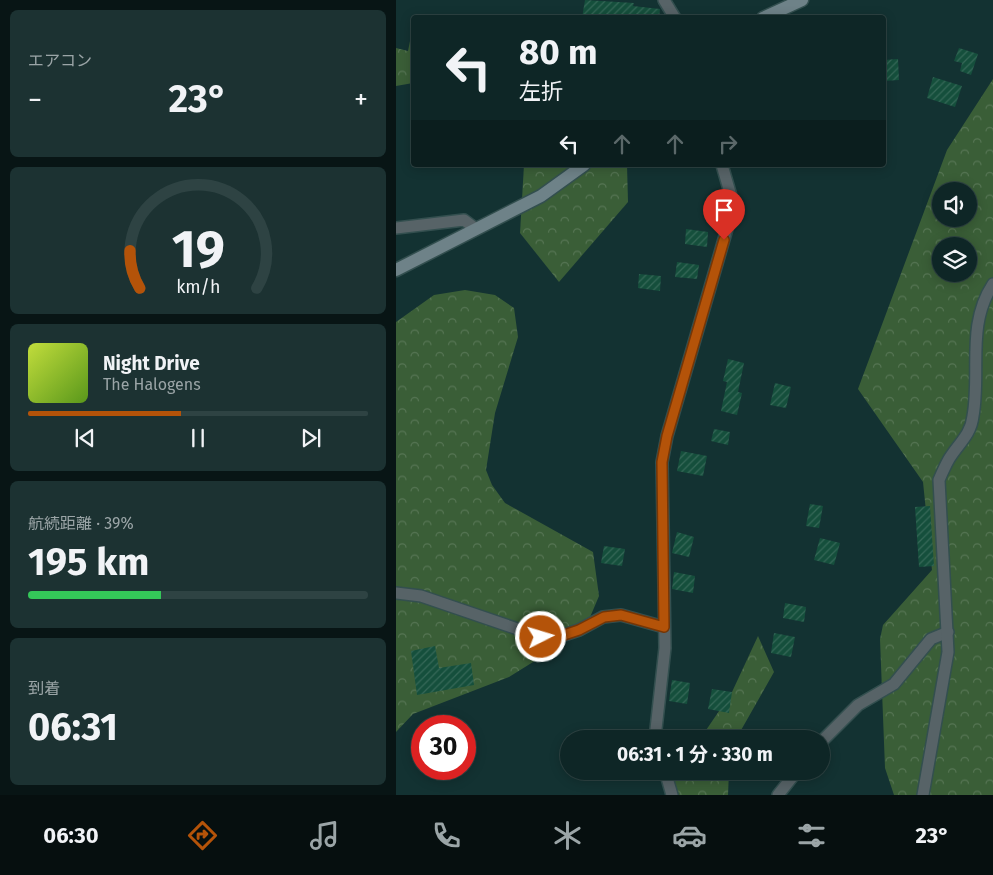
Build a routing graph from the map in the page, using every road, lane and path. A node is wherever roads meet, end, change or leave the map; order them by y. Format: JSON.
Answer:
{"nodes":[{"id":1,"x":664,"y":0,"type":"edge"},
{"id":2,"x":802,"y":0,"type":"edge"},
{"id":3,"x":673,"y":15,"type":"edge"},
{"id":4,"x":770,"y":15,"type":"edge"},
{"id":5,"x":581,"y":167,"type":"edge"},
{"id":6,"x":723,"y":167,"type":"edge"},
{"id":7,"x":396,"y":228,"type":"edge"},
{"id":8,"x":476,"y":229,"type":"junction"},
{"id":9,"x":396,"y":270,"type":"edge"},
{"id":10,"x":993,"y":284,"type":"edge"},
{"id":11,"x":396,"y":593,"type":"edge"},
{"id":12,"x":664,"y":627,"type":"junction"},
{"id":13,"x":948,"y":632,"type":"junction"},
{"id":14,"x":656,"y":730,"type":"edge"},
{"id":15,"x":830,"y":733,"type":"edge"},
{"id":16,"x":668,"y":780,"type":"edge"},
{"id":17,"x":790,"y":780,"type":"edge"},
{"id":18,"x":672,"y":795,"type":"edge"},
{"id":19,"x":778,"y":795,"type":"edge"},
{"id":20,"x":923,"y":795,"type":"edge"}],
"edges":[{"from":1,"to":3,"type":"street"},
{"from":2,"to":4,"type":"street"},
{"from":5,"to":8,"type":"street"},
{"from":6,"to":12,"type":"street"},
{"from":7,"to":8,"type":"street"},
{"from":8,"to":9,"type":"street"},
{"from":10,"to":13,"type":"street"},
{"from":11,"to":12,"type":"street"},
{"from":12,"to":14,"type":"street"},
{"from":13,"to":15,"type":"street"},
{"from":13,"to":20,"type":"street"},
{"from":16,"to":18,"type":"street"},
{"from":17,"to":19,"type":"street"}]}
